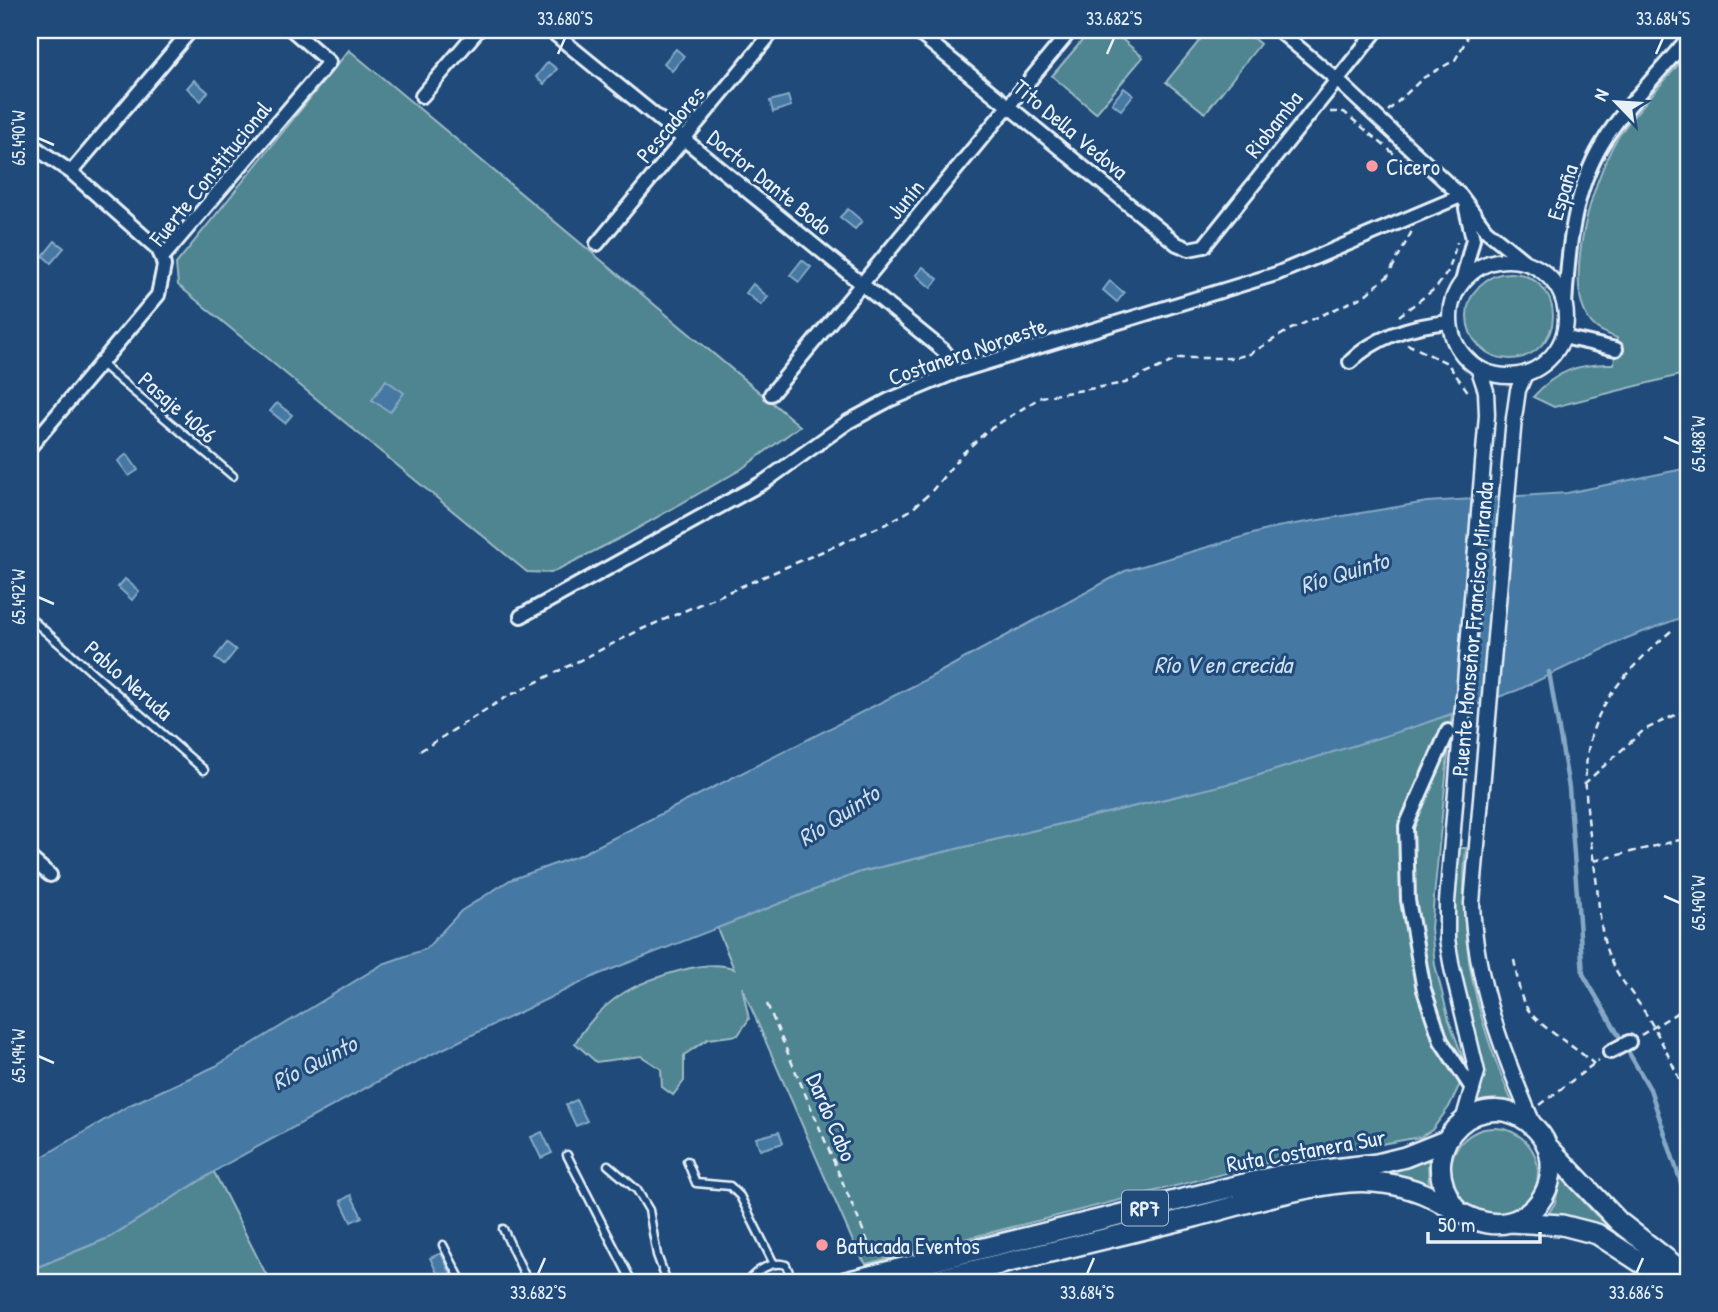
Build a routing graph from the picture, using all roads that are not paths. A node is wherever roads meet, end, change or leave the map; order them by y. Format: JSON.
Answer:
{"nodes":[{"id":1,"x":191,"y":30,"type":"edge"},
{"id":2,"x":292,"y":30,"type":"edge"},
{"id":3,"x":478,"y":30,"type":"edge"},
{"id":4,"x":550,"y":30,"type":"edge"},
{"id":5,"x":774,"y":30,"type":"edge"},
{"id":6,"x":915,"y":30,"type":"edge"},
{"id":7,"x":1071,"y":30,"type":"edge"},
{"id":8,"x":1278,"y":30,"type":"edge"},
{"id":9,"x":1377,"y":30,"type":"edge"},
{"id":10,"x":1688,"y":38,"type":"edge"},
{"id":11,"x":1336,"y":79,"type":"junction"},
{"id":12,"x":422,"y":96,"type":"dead end"},
{"id":13,"x":1010,"y":105,"type":"junction"},
{"id":14,"x":684,"y":139,"type":"junction"},
{"id":15,"x":32,"y":149,"type":"edge"},
{"id":16,"x":71,"y":172,"type":"junction"},
{"id":17,"x":1461,"y":196,"type":"junction"},
{"id":18,"x":597,"y":244,"type":"dead end"},
{"id":19,"x":1204,"y":246,"type":"joint"},
{"id":20,"x":162,"y":258,"type":"junction"},
{"id":21,"x":1524,"y":261,"type":"junction"},
{"id":22,"x":1462,"y":282,"type":"junction"},
{"id":23,"x":863,"y":283,"type":"junction"},
{"id":24,"x":1565,"y":306,"type":"junction"},
{"id":25,"x":1450,"y":322,"type":"junction"},
{"id":26,"x":1563,"y":337,"type":"junction"},
{"id":27,"x":1616,"y":349,"type":"dead end"},
{"id":28,"x":1350,"y":362,"type":"dead end"},
{"id":29,"x":100,"y":363,"type":"junction"},
{"id":30,"x":1479,"y":370,"type":"junction"},
{"id":31,"x":952,"y":374,"type":"junction"},
{"id":32,"x":1525,"y":374,"type":"junction"},
{"id":33,"x":771,"y":394,"type":"dead end"},
{"id":34,"x":30,"y":447,"type":"edge"},
{"id":35,"x":233,"y":476,"type":"dead end"},
{"id":36,"x":521,"y":616,"type":"dead end"},
{"id":37,"x":30,"y":618,"type":"edge"},
{"id":38,"x":1448,"y":731,"type":"dead end"},
{"id":39,"x":204,"y":770,"type":"dead end"},
{"id":40,"x":30,"y":858,"type":"edge"},
{"id":41,"x":50,"y":875,"type":"dead end"},
{"id":42,"x":1629,"y":1042,"type":"road end"},
{"id":43,"x":1610,"y":1052,"type":"road end"},
{"id":44,"x":1473,"y":1090,"type":"junction"},
{"id":45,"x":1532,"y":1120,"type":"junction"},
{"id":46,"x":1463,"y":1121,"type":"junction"},
{"id":47,"x":1445,"y":1142,"type":"junction"},
{"id":48,"x":1548,"y":1147,"type":"junction"},
{"id":49,"x":567,"y":1155,"type":"dead end"},
{"id":50,"x":687,"y":1161,"type":"dead end"},
{"id":51,"x":608,"y":1165,"type":"dead end"},
{"id":52,"x":1456,"y":1209,"type":"junction"},
{"id":53,"x":1509,"y":1222,"type":"junction"},
{"id":54,"x":503,"y":1230,"type":"dead end"},
{"id":55,"x":443,"y":1245,"type":"dead end"},
{"id":56,"x":774,"y":1264,"type":"junction"},
{"id":57,"x":1688,"y":1276,"type":"edge"},
{"id":58,"x":463,"y":1282,"type":"edge"},
{"id":59,"x":528,"y":1282,"type":"edge"},
{"id":60,"x":632,"y":1282,"type":"edge"},
{"id":61,"x":667,"y":1282,"type":"edge"},
{"id":62,"x":747,"y":1282,"type":"edge"},
{"id":63,"x":793,"y":1282,"type":"edge"},
{"id":64,"x":846,"y":1282,"type":"edge"},
{"id":65,"x":926,"y":1282,"type":"edge"},
{"id":66,"x":1671,"y":1282,"type":"edge"}],
"edges":[{"from":1,"to":16,"type":"street"},
{"from":2,"to":20,"type":"street","name":"Fuerte Constitucional"},
{"from":3,"to":12,"type":"street"},
{"from":4,"to":14,"type":"street","name":"Doctor Dante Bodo"},
{"from":5,"to":14,"type":"street","name":"Pescadores"},
{"from":6,"to":13,"type":"street","name":"Tito Della Vedova"},
{"from":7,"to":13,"type":"street","name":"Junín"},
{"from":8,"to":11,"type":"street"},
{"from":9,"to":11,"type":"street","name":"Riobamba"},
{"from":10,"to":24,"type":"street","name":"España"},
{"from":11,"to":17,"type":"street"},
{"from":11,"to":19,"type":"street","name":"Riobamba"},
{"from":13,"to":19,"type":"street","name":"Tito Della Vedova"},
{"from":13,"to":23,"type":"street","name":"Junín"},
{"from":14,"to":18,"type":"street","name":"Pescadores"},
{"from":14,"to":23,"type":"street","name":"Doctor Dante Bodo"},
{"from":15,"to":16,"type":"street"},
{"from":16,"to":20,"type":"street"},
{"from":17,"to":21,"type":"street"},
{"from":17,"to":22,"type":"street"},
{"from":17,"to":31,"type":"street","name":"Costanera Noroeste"},
{"from":20,"to":29,"type":"street","name":"Fuerte Constitucional"},
{"from":21,"to":22,"type":"street"},
{"from":21,"to":24,"type":"street"},
{"from":22,"to":25,"type":"street"},
{"from":23,"to":31,"type":"street","name":"Doctor Dante Bodo"},
{"from":23,"to":33,"type":"street","name":"Junín"},
{"from":24,"to":26,"type":"street"},
{"from":25,"to":28,"type":"street"},
{"from":25,"to":30,"type":"street"},
{"from":26,"to":27,"type":"street"},
{"from":26,"to":32,"type":"street"},
{"from":29,"to":34,"type":"street","name":"Fuerte Constitucional"},
{"from":29,"to":35,"type":"lane","name":"Pasaje 4066"},
{"from":30,"to":32,"type":"street"},
{"from":30,"to":44,"type":"street","name":"Puente Monseñor Francisco Miranda"},
{"from":31,"to":36,"type":"street","name":"Costanera Noroeste"},
{"from":32,"to":45,"type":"street","name":"Puente Monseñor Francisco Miranda"},
{"from":37,"to":39,"type":"lane","name":"Pablo Neruda"},
{"from":38,"to":44,"type":"street"},
{"from":40,"to":41,"type":"street"},
{"from":42,"to":43,"type":"street"},
{"from":44,"to":46,"type":"street","name":"Puente Monseñor Francisco Miranda"},
{"from":45,"to":46,"type":"main road"},
{"from":45,"to":48,"type":"main road"},
{"from":46,"to":47,"type":"main road"},
{"from":47,"to":52,"type":"main road"},
{"from":47,"to":64,"type":"main road","name":"Ruta Costanera Sur","number":"RP7"},
{"from":48,"to":53,"type":"main road"},
{"from":48,"to":57,"type":"main road"},
{"from":49,"to":60,"type":"lane"},
{"from":50,"to":56,"type":"lane"},
{"from":51,"to":61,"type":"lane"},
{"from":52,"to":53,"type":"main road","name":"Ruta Costanera Sur","number":"RP7"},
{"from":52,"to":65,"type":"main road","name":"Ruta Costanera Sur","number":"RP7"},
{"from":53,"to":66,"type":"main road","name":"Ruta Costanera Sur","number":"RP7"},
{"from":54,"to":59,"type":"lane"},
{"from":55,"to":58,"type":"lane"},
{"from":56,"to":62,"type":"lane"},
{"from":56,"to":63,"type":"lane"}]}
